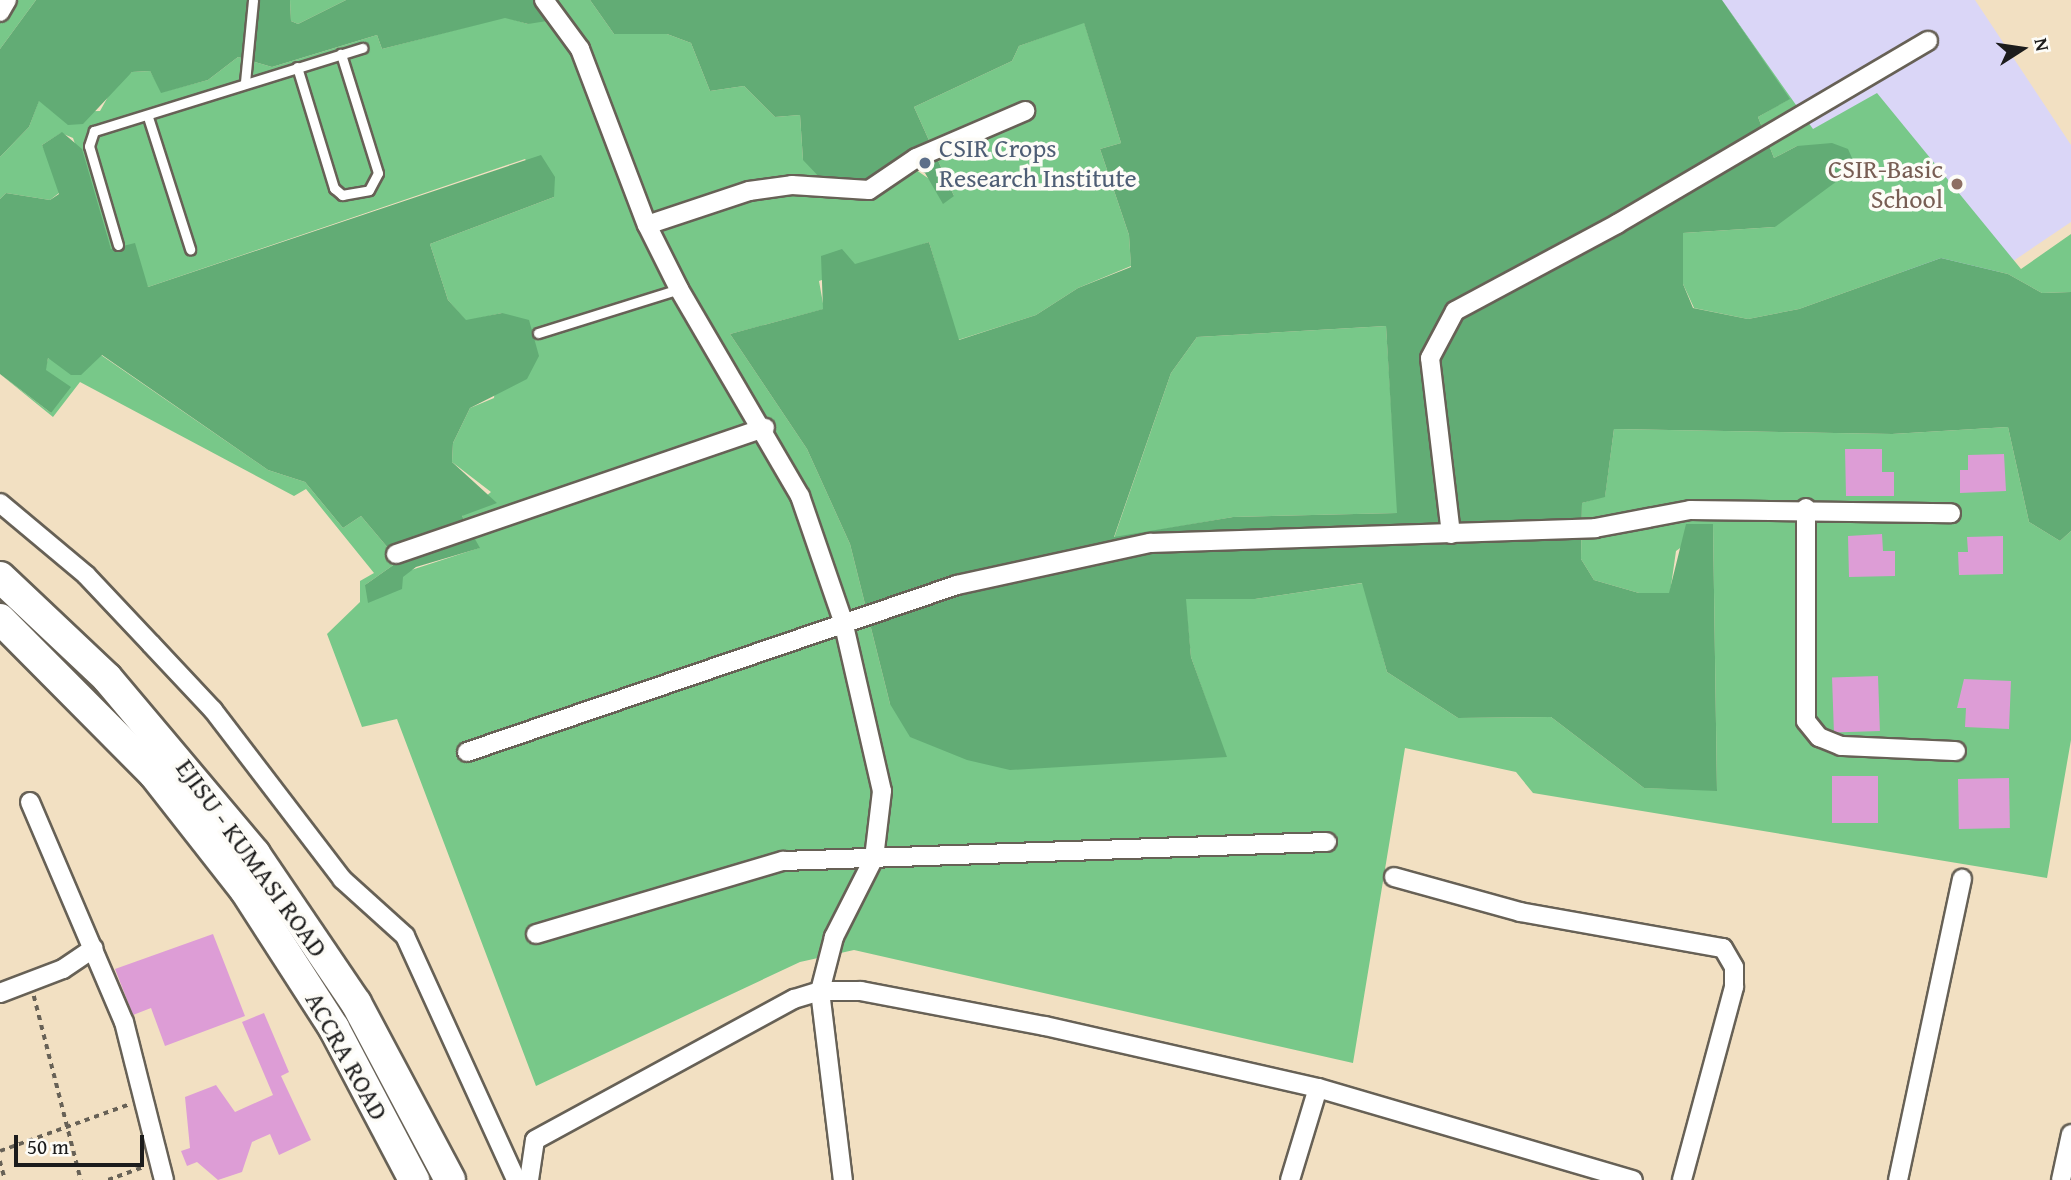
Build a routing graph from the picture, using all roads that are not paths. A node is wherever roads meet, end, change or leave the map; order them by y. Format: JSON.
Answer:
{"nodes":[{"id":1,"x":7,"y":0,"type":"edge"},
{"id":2,"x":253,"y":0,"type":"edge"},
{"id":3,"x":544,"y":0,"type":"edge"},
{"id":4,"x":0,"y":12,"type":"edge"},
{"id":5,"x":1928,"y":41,"type":"dead end"},
{"id":6,"x":362,"y":48,"type":"dead end"},
{"id":7,"x":341,"y":54,"type":"junction"},
{"id":8,"x":297,"y":67,"type":"junction"},
{"id":9,"x":245,"y":82,"type":"junction"},
{"id":10,"x":1025,"y":111,"type":"dead end"},
{"id":11,"x":148,"y":117,"type":"junction"},
{"id":12,"x":647,"y":225,"type":"junction"},
{"id":13,"x":118,"y":245,"type":"dead end"},
{"id":14,"x":190,"y":249,"type":"dead end"},
{"id":15,"x":679,"y":289,"type":"junction"},
{"id":16,"x":538,"y":333,"type":"dead end"},
{"id":17,"x":765,"y":428,"type":"junction"},
{"id":18,"x":0,"y":503,"type":"edge"},
{"id":19,"x":1806,"y":508,"type":"junction"},
{"id":20,"x":1951,"y":513,"type":"dead end"},
{"id":21,"x":1451,"y":534,"type":"junction"},
{"id":22,"x":396,"y":554,"type":"dead end"},
{"id":23,"x":0,"y":577,"type":"edge"},
{"id":24,"x":0,"y":619,"type":"edge"},
{"id":25,"x":844,"y":621,"type":"junction"},
{"id":26,"x":1956,"y":751,"type":"dead end"},
{"id":27,"x":467,"y":752,"type":"dead end"},
{"id":28,"x":30,"y":802,"type":"dead end"},
{"id":29,"x":1327,"y":842,"type":"dead end"},
{"id":30,"x":874,"y":858,"type":"junction"},
{"id":31,"x":1394,"y":877,"type":"dead end"},
{"id":32,"x":1962,"y":879,"type":"dead end"},
{"id":33,"x":536,"y":934,"type":"dead end"},
{"id":34,"x":94,"y":948,"type":"junction"},
{"id":35,"x":820,"y":991,"type":"junction"},
{"id":36,"x":0,"y":993,"type":"edge"},
{"id":37,"x":1318,"y":1088,"type":"junction"},
{"id":38,"x":2071,"y":1133,"type":"edge"},
{"id":39,"x":164,"y":1180,"type":"edge"},
{"id":40,"x":414,"y":1180,"type":"edge"},
{"id":41,"x":450,"y":1180,"type":"edge"},
{"id":42,"x":516,"y":1180,"type":"edge"},
{"id":43,"x":529,"y":1180,"type":"edge"},
{"id":44,"x":843,"y":1180,"type":"edge"},
{"id":45,"x":1290,"y":1180,"type":"edge"},
{"id":46,"x":1633,"y":1180,"type":"edge"},
{"id":47,"x":1682,"y":1180,"type":"edge"},
{"id":48,"x":1898,"y":1180,"type":"edge"},
{"id":49,"x":2061,"y":1180,"type":"edge"}],
"edges":[{"from":1,"to":4,"type":"street"},
{"from":2,"to":9,"type":"lane"},
{"from":3,"to":12,"type":"street"},
{"from":5,"to":21,"type":"street"},
{"from":6,"to":7,"type":"lane"},
{"from":7,"to":8,"type":"lane"},
{"from":7,"to":8,"type":"lane"},
{"from":8,"to":9,"type":"lane"},
{"from":9,"to":11,"type":"lane"},
{"from":10,"to":12,"type":"street"},
{"from":11,"to":13,"type":"lane"},
{"from":11,"to":14,"type":"lane"},
{"from":12,"to":15,"type":"street"},
{"from":15,"to":16,"type":"lane"},
{"from":15,"to":17,"type":"street"},
{"from":17,"to":22,"type":"street"},
{"from":17,"to":25,"type":"street"},
{"from":18,"to":42,"type":"street"},
{"from":19,"to":20,"type":"street"},
{"from":19,"to":21,"type":"street"},
{"from":19,"to":26,"type":"street"},
{"from":21,"to":25,"type":"street"},
{"from":23,"to":41,"type":"highway","name":"EJISU - KUMASI ROAD"},
{"from":24,"to":40,"type":"highway","name":"ACCRA ROAD"},
{"from":25,"to":27,"type":"street"},
{"from":25,"to":30,"type":"street"},
{"from":28,"to":34,"type":"street"},
{"from":29,"to":30,"type":"street"},
{"from":30,"to":33,"type":"street"},
{"from":30,"to":35,"type":"street"},
{"from":31,"to":47,"type":"street"},
{"from":32,"to":48,"type":"street"},
{"from":34,"to":36,"type":"street"},
{"from":34,"to":39,"type":"street"},
{"from":35,"to":37,"type":"street"},
{"from":35,"to":43,"type":"street"},
{"from":35,"to":44,"type":"street"},
{"from":37,"to":45,"type":"street"},
{"from":37,"to":46,"type":"street"},
{"from":38,"to":49,"type":"street"}]}
